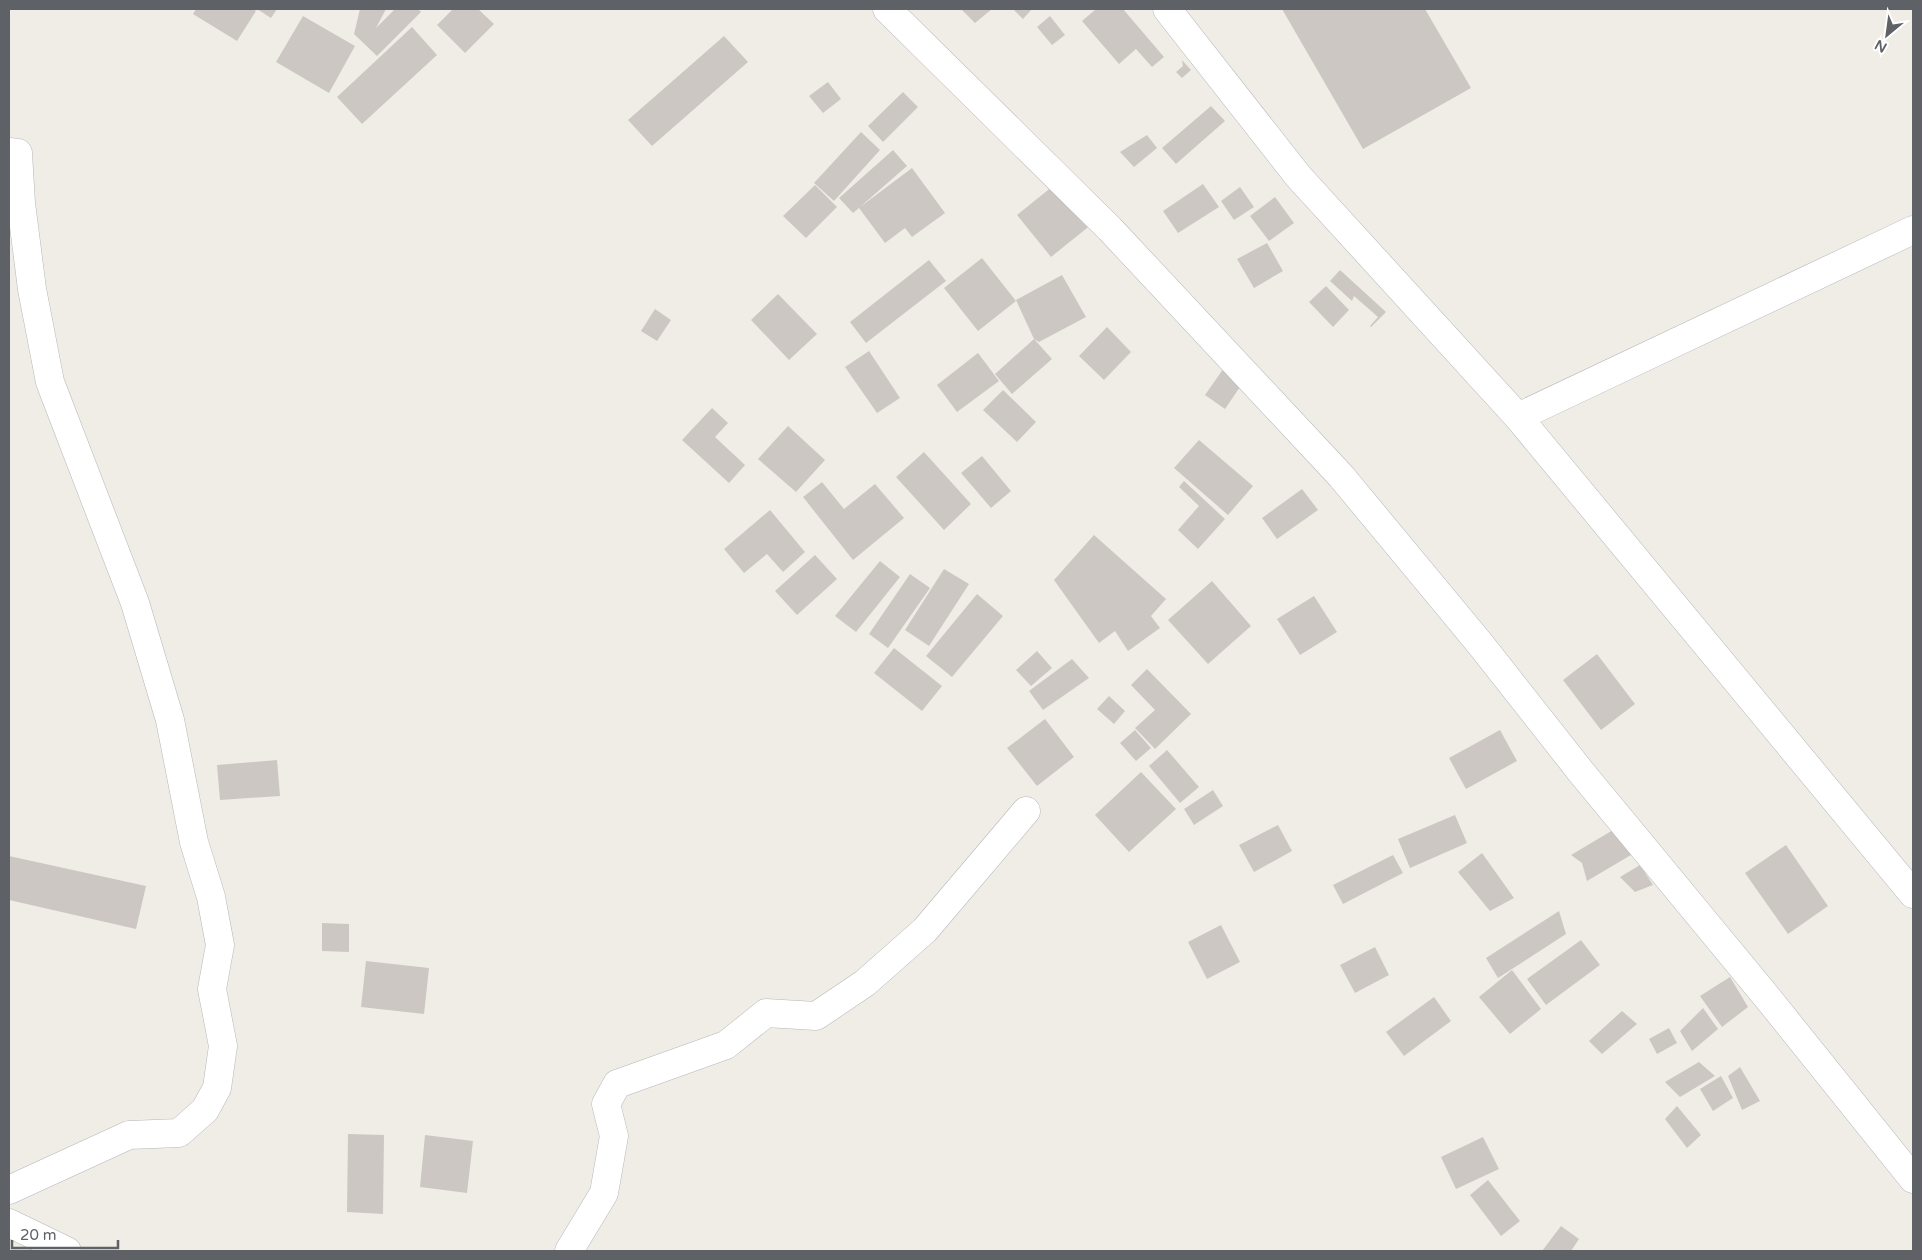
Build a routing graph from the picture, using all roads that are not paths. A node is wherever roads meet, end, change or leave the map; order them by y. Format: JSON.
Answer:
{"nodes":[{"id":1,"x":887,"y":9,"type":"edge"},
{"id":2,"x":1167,"y":9,"type":"edge"},
{"id":3,"x":9,"y":152,"type":"edge"},
{"id":4,"x":1913,"y":230,"type":"edge"},
{"id":5,"x":1518,"y":417,"type":"junction"},
{"id":6,"x":1026,"y":811,"type":"dead end"},
{"id":7,"x":1913,"y":894,"type":"edge"},
{"id":8,"x":1913,"y":1179,"type":"edge"},
{"id":9,"x":9,"y":1190,"type":"edge"},
{"id":10,"x":9,"y":1224,"type":"edge"},
{"id":11,"x":67,"y":1251,"type":"edge"},
{"id":12,"x":569,"y":1251,"type":"edge"}],
"edges":[{"from":1,"to":8,"type":"street"},
{"from":2,"to":5,"type":"street"},
{"from":3,"to":9,"type":"street"},
{"from":4,"to":5,"type":"street"},
{"from":5,"to":7,"type":"street"},
{"from":6,"to":12,"type":"street"},
{"from":10,"to":11,"type":"street"}]}
